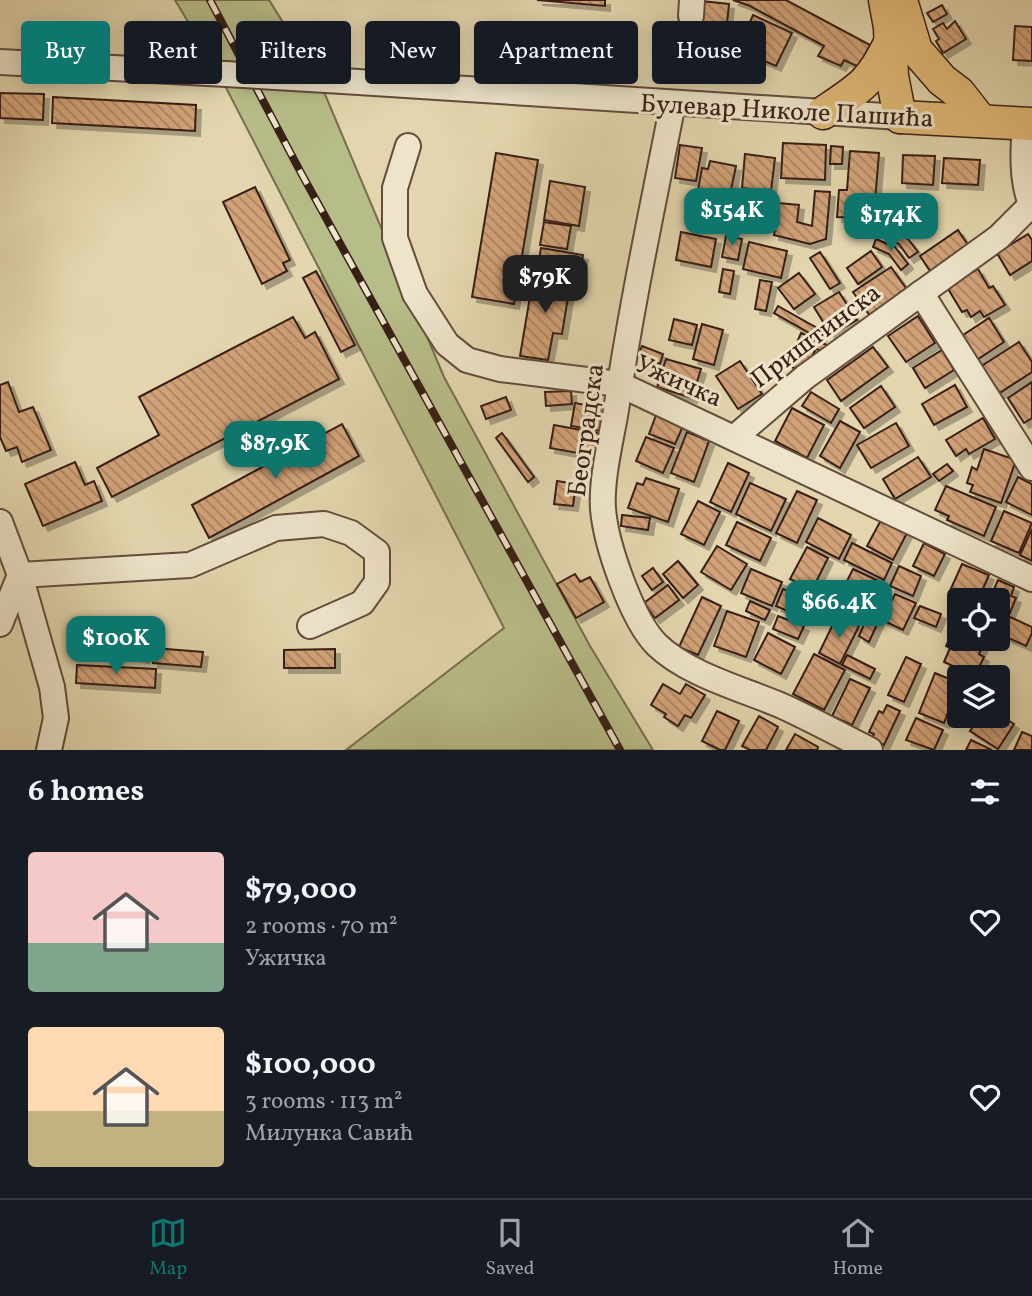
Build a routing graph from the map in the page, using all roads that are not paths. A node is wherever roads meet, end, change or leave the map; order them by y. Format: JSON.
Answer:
{"nodes":[{"id":1,"x":885,"y":0,"type":"edge"},
{"id":2,"x":896,"y":0,"type":"edge"},
{"id":3,"x":903,"y":46,"type":"junction"},
{"id":4,"x":0,"y":62,"type":"edge"},
{"id":5,"x":673,"y":103,"type":"junction"},
{"id":6,"x":823,"y":113,"type":"junction"},
{"id":7,"x":900,"y":117,"type":"junction"},
{"id":8,"x":981,"y":121,"type":"junction"},
{"id":9,"x":1028,"y":124,"type":"edge"},
{"id":10,"x":408,"y":146,"type":"dead end"},
{"id":11,"x":1031,"y":206,"type":"edge"},
{"id":12,"x":920,"y":293,"type":"junction"},
{"id":13,"x":620,"y":384,"type":"junction"},
{"id":14,"x":735,"y":437,"type":"junction"},
{"id":15,"x":1032,"y":468,"type":"edge"},
{"id":16,"x":0,"y":522,"type":"edge"},
{"id":17,"x":20,"y":575,"type":"junction"},
{"id":18,"x":1032,"y":579,"type":"edge"},
{"id":19,"x":0,"y":624,"type":"edge"},
{"id":20,"x":310,"y":626,"type":"dead end"},
{"id":21,"x":48,"y":750,"type":"edge"},
{"id":22,"x":870,"y":750,"type":"edge"}],
"edges":[{"from":1,"to":3,"type":"main road"},
{"from":2,"to":3,"type":"main road"},
{"from":3,"to":6,"type":"main road"},
{"from":3,"to":7,"type":"main road"},
{"from":3,"to":8,"type":"main road"},
{"from":4,"to":5,"type":"street","name":"Булевар Николе Пашића","bridge":true},
{"from":5,"to":6,"type":"street","name":"Булевар Николе Пашића"},
{"from":5,"to":13,"type":"street","name":"Београдска"},
{"from":6,"to":7,"type":"street","name":"Булевар Николе Пашића"},
{"from":7,"to":8,"type":"main road","name":"Булевар Николе Пашића"},
{"from":8,"to":9,"type":"main road","name":"Булевар Николе Пашића"},
{"from":9,"to":11,"type":"street"},
{"from":10,"to":13,"type":"street","name":"Ужичка"},
{"from":11,"to":12,"type":"street","name":"Приштинска"},
{"from":12,"to":14,"type":"street","name":"Приштинска"},
{"from":12,"to":15,"type":"street"},
{"from":13,"to":14,"type":"street","name":"Ужичка"},
{"from":13,"to":22,"type":"street","name":"Београдска"},
{"from":14,"to":18,"type":"street","name":"Ужичка"},
{"from":16,"to":17,"type":"street"},
{"from":17,"to":19,"type":"street"},
{"from":17,"to":20,"type":"street"},
{"from":17,"to":21,"type":"street"}]}
